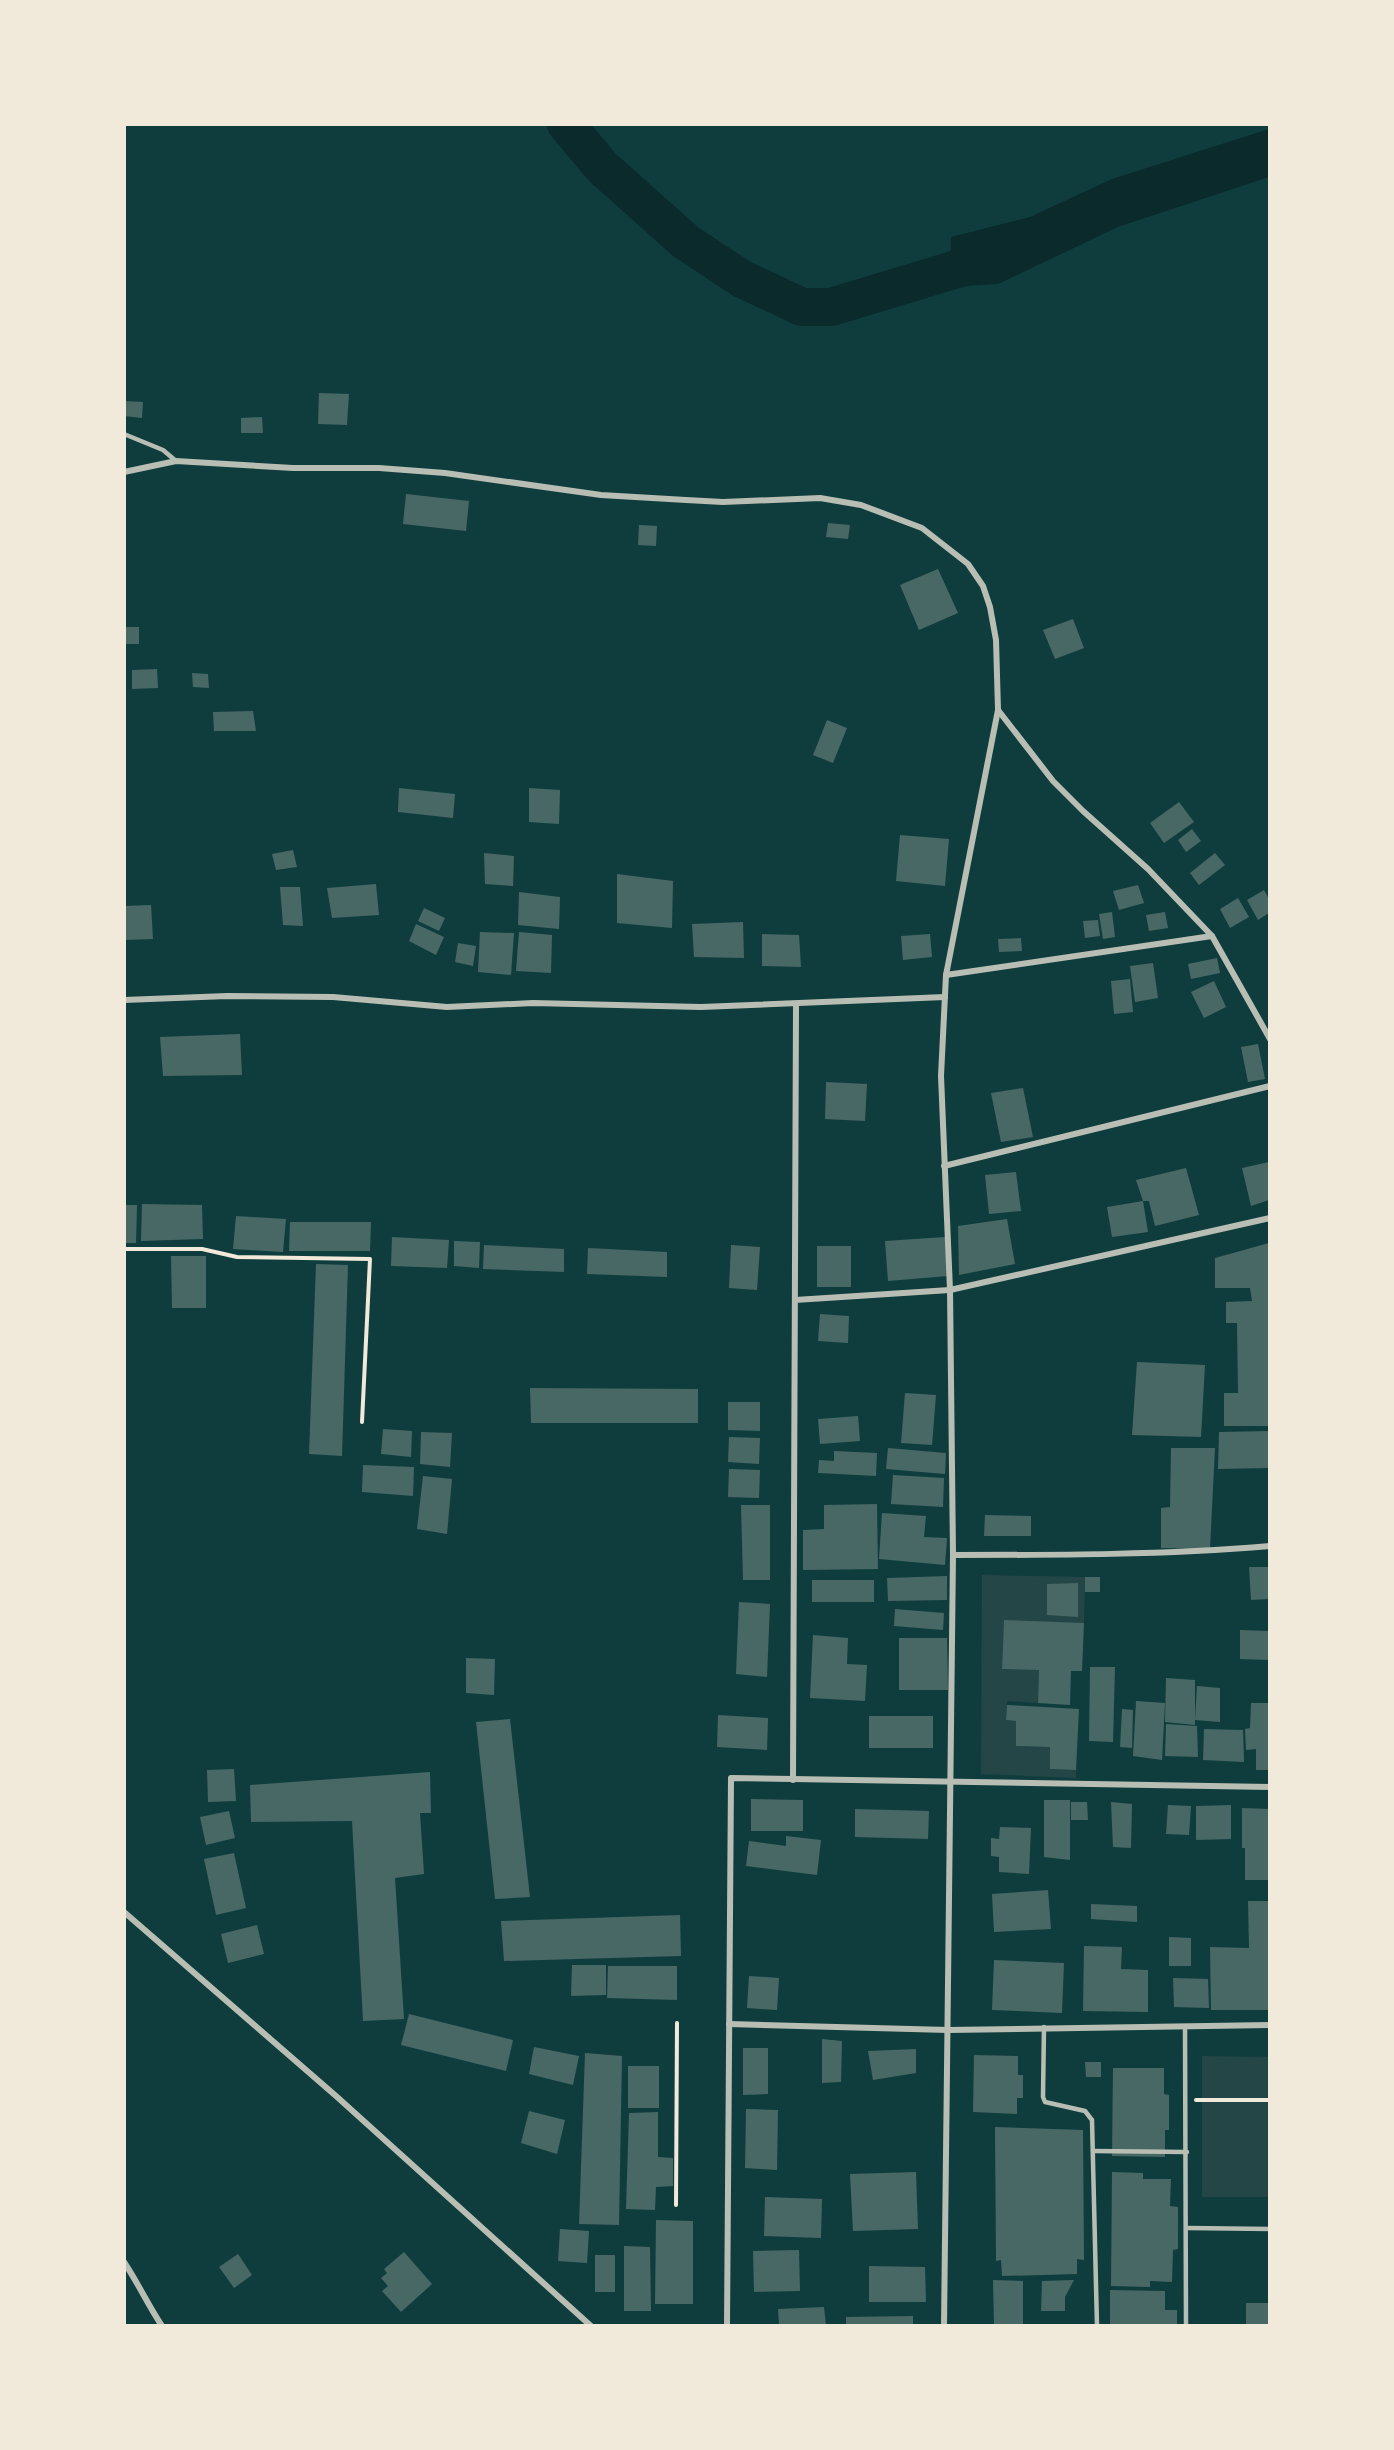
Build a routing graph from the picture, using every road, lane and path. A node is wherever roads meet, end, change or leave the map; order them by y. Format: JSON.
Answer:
{"nodes":[{"id":1,"x":124,"y":434,"type":"edge"},
{"id":2,"x":176,"y":461,"type":"junction"},
{"id":3,"x":124,"y":472,"type":"edge"},
{"id":4,"x":998,"y":710,"type":"junction"},
{"id":5,"x":1212,"y":936,"type":"junction"},
{"id":6,"x":946,"y":975,"type":"junction"},
{"id":7,"x":945,"y":996,"type":"junction"},
{"id":8,"x":124,"y":1000,"type":"edge"},
{"id":9,"x":796,"y":1005,"type":"junction"},
{"id":10,"x":1269,"y":1039,"type":"edge"},
{"id":11,"x":1269,"y":1086,"type":"edge"},
{"id":12,"x":944,"y":1166,"type":"junction"},
{"id":13,"x":1269,"y":1218,"type":"edge"},
{"id":14,"x":124,"y":1249,"type":"edge"},
{"id":15,"x":950,"y":1290,"type":"junction"},
{"id":16,"x":795,"y":1300,"type":"junction"},
{"id":17,"x":362,"y":1422,"type":"dead end"},
{"id":18,"x":1269,"y":1546,"type":"edge"},
{"id":19,"x":952,"y":1555,"type":"junction"},
{"id":20,"x":793,"y":1780,"type":"junction"},
{"id":21,"x":951,"y":1783,"type":"junction"},
{"id":22,"x":1269,"y":1787,"type":"edge"},
{"id":23,"x":124,"y":1912,"type":"edge"},
{"id":24,"x":677,"y":2023,"type":"dead end"},
{"id":25,"x":729,"y":2024,"type":"junction"},
{"id":26,"x":1269,"y":2025,"type":"edge"},
{"id":27,"x":1185,"y":2026,"type":"junction"},
{"id":28,"x":1044,"y":2027,"type":"junction"},
{"id":29,"x":948,"y":2030,"type":"junction"},
{"id":30,"x":1186,"y":2100,"type":"junction"},
{"id":31,"x":1269,"y":2100,"type":"edge"},
{"id":32,"x":1093,"y":2151,"type":"junction"},
{"id":33,"x":1187,"y":2152,"type":"junction"},
{"id":34,"x":676,"y":2205,"type":"dead end"},
{"id":35,"x":1187,"y":2228,"type":"junction"},
{"id":36,"x":1269,"y":2229,"type":"edge"},
{"id":37,"x":124,"y":2262,"type":"edge"},
{"id":38,"x":162,"y":2325,"type":"edge"},
{"id":39,"x":591,"y":2325,"type":"edge"},
{"id":40,"x":727,"y":2325,"type":"edge"},
{"id":41,"x":944,"y":2325,"type":"edge"},
{"id":42,"x":1097,"y":2325,"type":"edge"},
{"id":43,"x":1186,"y":2325,"type":"edge"}],
"edges":[{"from":1,"to":2,"type":"lane"},
{"from":2,"to":3,"type":"street"},
{"from":2,"to":4,"type":"street"},
{"from":4,"to":5,"type":"street"},
{"from":4,"to":6,"type":"street"},
{"from":5,"to":6,"type":"street"},
{"from":5,"to":10,"type":"street"},
{"from":6,"to":7,"type":"street"},
{"from":7,"to":9,"type":"street"},
{"from":7,"to":12,"type":"street"},
{"from":8,"to":9,"type":"street"},
{"from":9,"to":16,"type":"street"},
{"from":11,"to":12,"type":"street"},
{"from":12,"to":15,"type":"street"},
{"from":13,"to":15,"type":"street"},
{"from":14,"to":17,"type":"path"},
{"from":15,"to":16,"type":"street"},
{"from":15,"to":19,"type":"street"},
{"from":16,"to":20,"type":"street"},
{"from":18,"to":19,"type":"street"},
{"from":19,"to":21,"type":"street"},
{"from":20,"to":21,"type":"street"},
{"from":20,"to":25,"type":"street"},
{"from":21,"to":22,"type":"street"},
{"from":21,"to":29,"type":"street"},
{"from":23,"to":39,"type":"street"},
{"from":24,"to":34,"type":"path"},
{"from":25,"to":29,"type":"street"},
{"from":25,"to":40,"type":"street"},
{"from":26,"to":27,"type":"street"},
{"from":27,"to":28,"type":"street"},
{"from":27,"to":30,"type":"lane"},
{"from":28,"to":29,"type":"street"},
{"from":28,"to":32,"type":"lane"},
{"from":29,"to":41,"type":"street"},
{"from":30,"to":31,"type":"path"},
{"from":30,"to":33,"type":"lane"},
{"from":32,"to":33,"type":"lane"},
{"from":32,"to":42,"type":"lane"},
{"from":33,"to":35,"type":"lane"},
{"from":35,"to":36,"type":"lane"},
{"from":35,"to":43,"type":"lane"},
{"from":37,"to":38,"type":"street"}]}
